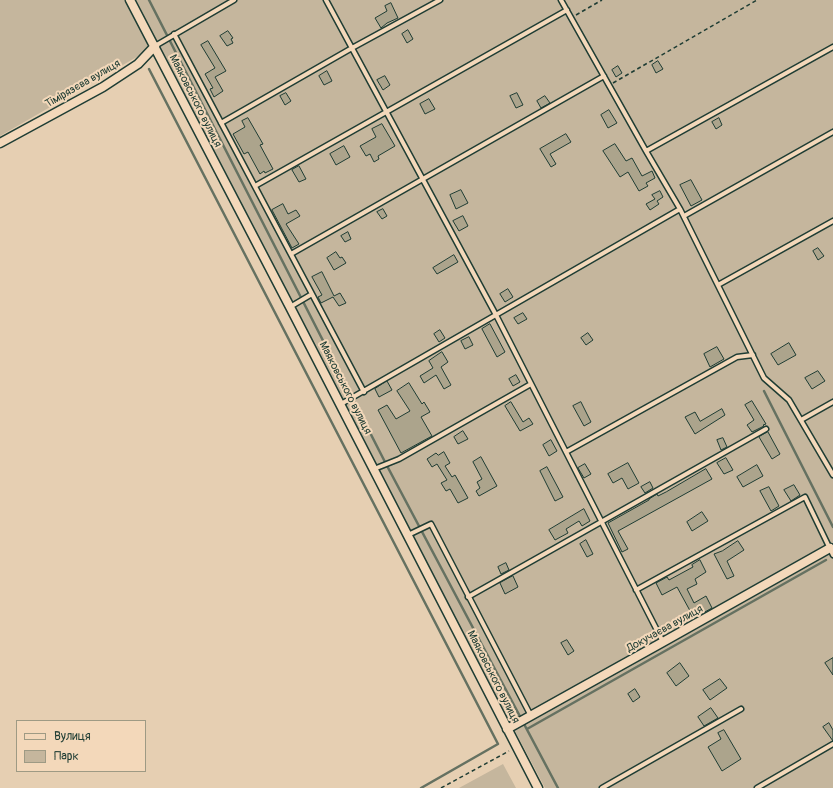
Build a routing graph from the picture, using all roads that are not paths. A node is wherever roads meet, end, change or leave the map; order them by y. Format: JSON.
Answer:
{"nodes":[{"id":1,"x":130,"y":0,"type":"edge"},
{"id":2,"x":234,"y":0,"type":"edge"},
{"id":3,"x":326,"y":0,"type":"edge"},
{"id":4,"x":440,"y":0,"type":"edge"},
{"id":5,"x":561,"y":0,"type":"edge"},
{"id":6,"x":567,"y":10,"type":"junction"},
{"id":7,"x":174,"y":34,"type":"junction"},
{"id":8,"x":155,"y":46,"type":"junction"},
{"id":9,"x":833,"y":47,"type":"edge"},
{"id":10,"x":352,"y":48,"type":"junction"},
{"id":11,"x":604,"y":76,"type":"junction"},
{"id":12,"x":386,"y":111,"type":"junction"},
{"id":13,"x":221,"y":123,"type":"junction"},
{"id":14,"x":833,"y":132,"type":"edge"},
{"id":15,"x":0,"y":143,"type":"edge"},
{"id":16,"x":646,"y":151,"type":"junction"},
{"id":17,"x":423,"y":180,"type":"junction"},
{"id":18,"x":255,"y":186,"type":"junction"},
{"id":19,"x":680,"y":209,"type":"junction"},
{"id":20,"x":684,"y":216,"type":"junction"},
{"id":21,"x":833,"y":221,"type":"edge"},
{"id":22,"x":291,"y":254,"type":"junction"},
{"id":23,"x":718,"y":285,"type":"junction"},
{"id":24,"x":312,"y":294,"type":"junction"},
{"id":25,"x":290,"y":307,"type":"junction"},
{"id":26,"x":496,"y":315,"type":"junction"},
{"id":27,"x":753,"y":355,"type":"junction"},
{"id":28,"x":531,"y":384,"type":"junction"},
{"id":29,"x":364,"y":392,"type":"junction"},
{"id":30,"x":833,"y":402,"type":"edge"},
{"id":31,"x":341,"y":404,"type":"junction"},
{"id":32,"x":801,"y":420,"type":"junction"},
{"id":33,"x":766,"y":429,"type":"dead end"},
{"id":34,"x":566,"y":452,"type":"junction"},
{"id":35,"x":374,"y":469,"type":"junction"},
{"id":36,"x":833,"y":475,"type":"edge"},
{"id":37,"x":602,"y":522,"type":"junction"},
{"id":38,"x":411,"y":533,"type":"junction"},
{"id":39,"x":832,"y":550,"type":"edge"},
{"id":40,"x":636,"y":590,"type":"junction"},
{"id":41,"x":468,"y":597,"type":"junction"},
{"id":42,"x":663,"y":642,"type":"junction"},
{"id":43,"x":741,"y":709,"type":"dead end"},
{"id":44,"x":529,"y":717,"type":"junction"},
{"id":45,"x":507,"y":729,"type":"junction"},
{"id":46,"x":833,"y":744,"type":"edge"},
{"id":47,"x":538,"y":788,"type":"edge"},
{"id":48,"x":602,"y":788,"type":"edge"},
{"id":49,"x":757,"y":788,"type":"edge"}],
"edges":[{"from":1,"to":8,"type":"street","name":"Маяковського вулиця"},
{"from":2,"to":7,"type":"lane","name":"Тімірязєва вулиця"},
{"from":3,"to":10,"type":"lane"},
{"from":4,"to":10,"type":"lane"},
{"from":5,"to":6,"type":"lane"},
{"from":6,"to":11,"type":"lane"},
{"from":6,"to":12,"type":"lane"},
{"from":7,"to":8,"type":"lane","name":"Тімірязєва вулиця"},
{"from":7,"to":13,"type":"lane"},
{"from":8,"to":15,"type":"street","name":"Тімірязєва вулиця"},
{"from":8,"to":25,"type":"street","name":"Маяковського вулиця"},
{"from":9,"to":16,"type":"lane"},
{"from":10,"to":12,"type":"lane"},
{"from":10,"to":13,"type":"lane"},
{"from":11,"to":16,"type":"lane"},
{"from":11,"to":17,"type":"lane"},
{"from":12,"to":17,"type":"lane"},
{"from":12,"to":18,"type":"lane"},
{"from":13,"to":18,"type":"lane"},
{"from":14,"to":20,"type":"lane"},
{"from":16,"to":19,"type":"lane"},
{"from":17,"to":22,"type":"lane"},
{"from":17,"to":26,"type":"lane"},
{"from":18,"to":22,"type":"lane"},
{"from":19,"to":20,"type":"lane"},
{"from":19,"to":26,"type":"lane"},
{"from":20,"to":23,"type":"lane"},
{"from":21,"to":23,"type":"lane"},
{"from":22,"to":24,"type":"lane"},
{"from":23,"to":27,"type":"lane"},
{"from":24,"to":25,"type":"lane"},
{"from":24,"to":29,"type":"lane"},
{"from":25,"to":31,"type":"street","name":"Маяковського вулиця"},
{"from":26,"to":28,"type":"lane"},
{"from":26,"to":29,"type":"lane"},
{"from":27,"to":32,"type":"lane"},
{"from":27,"to":34,"type":"lane"},
{"from":28,"to":34,"type":"lane"},
{"from":28,"to":35,"type":"lane"},
{"from":29,"to":31,"type":"lane"},
{"from":30,"to":32,"type":"lane"},
{"from":31,"to":35,"type":"street","name":"Маяковського вулиця"},
{"from":32,"to":36,"type":"lane"},
{"from":33,"to":37,"type":"lane"},
{"from":34,"to":37,"type":"lane"},
{"from":35,"to":38,"type":"street","name":"Маяковського вулиця"},
{"from":37,"to":40,"type":"lane"},
{"from":37,"to":41,"type":"lane"},
{"from":38,"to":41,"type":"lane"},
{"from":38,"to":45,"type":"street","name":"Маяковського вулиця"},
{"from":39,"to":40,"type":"lane"},
{"from":39,"to":42,"type":"street","name":"Докучаєва вулиця"},
{"from":40,"to":42,"type":"lane"},
{"from":41,"to":44,"type":"lane"},
{"from":42,"to":44,"type":"street","name":"Докучаєва вулиця"},
{"from":43,"to":48,"type":"lane"},
{"from":44,"to":45,"type":"street","name":"Докучаєва вулиця"},
{"from":45,"to":47,"type":"street","name":"Маяковського вулиця"},
{"from":46,"to":49,"type":"lane"}]}
